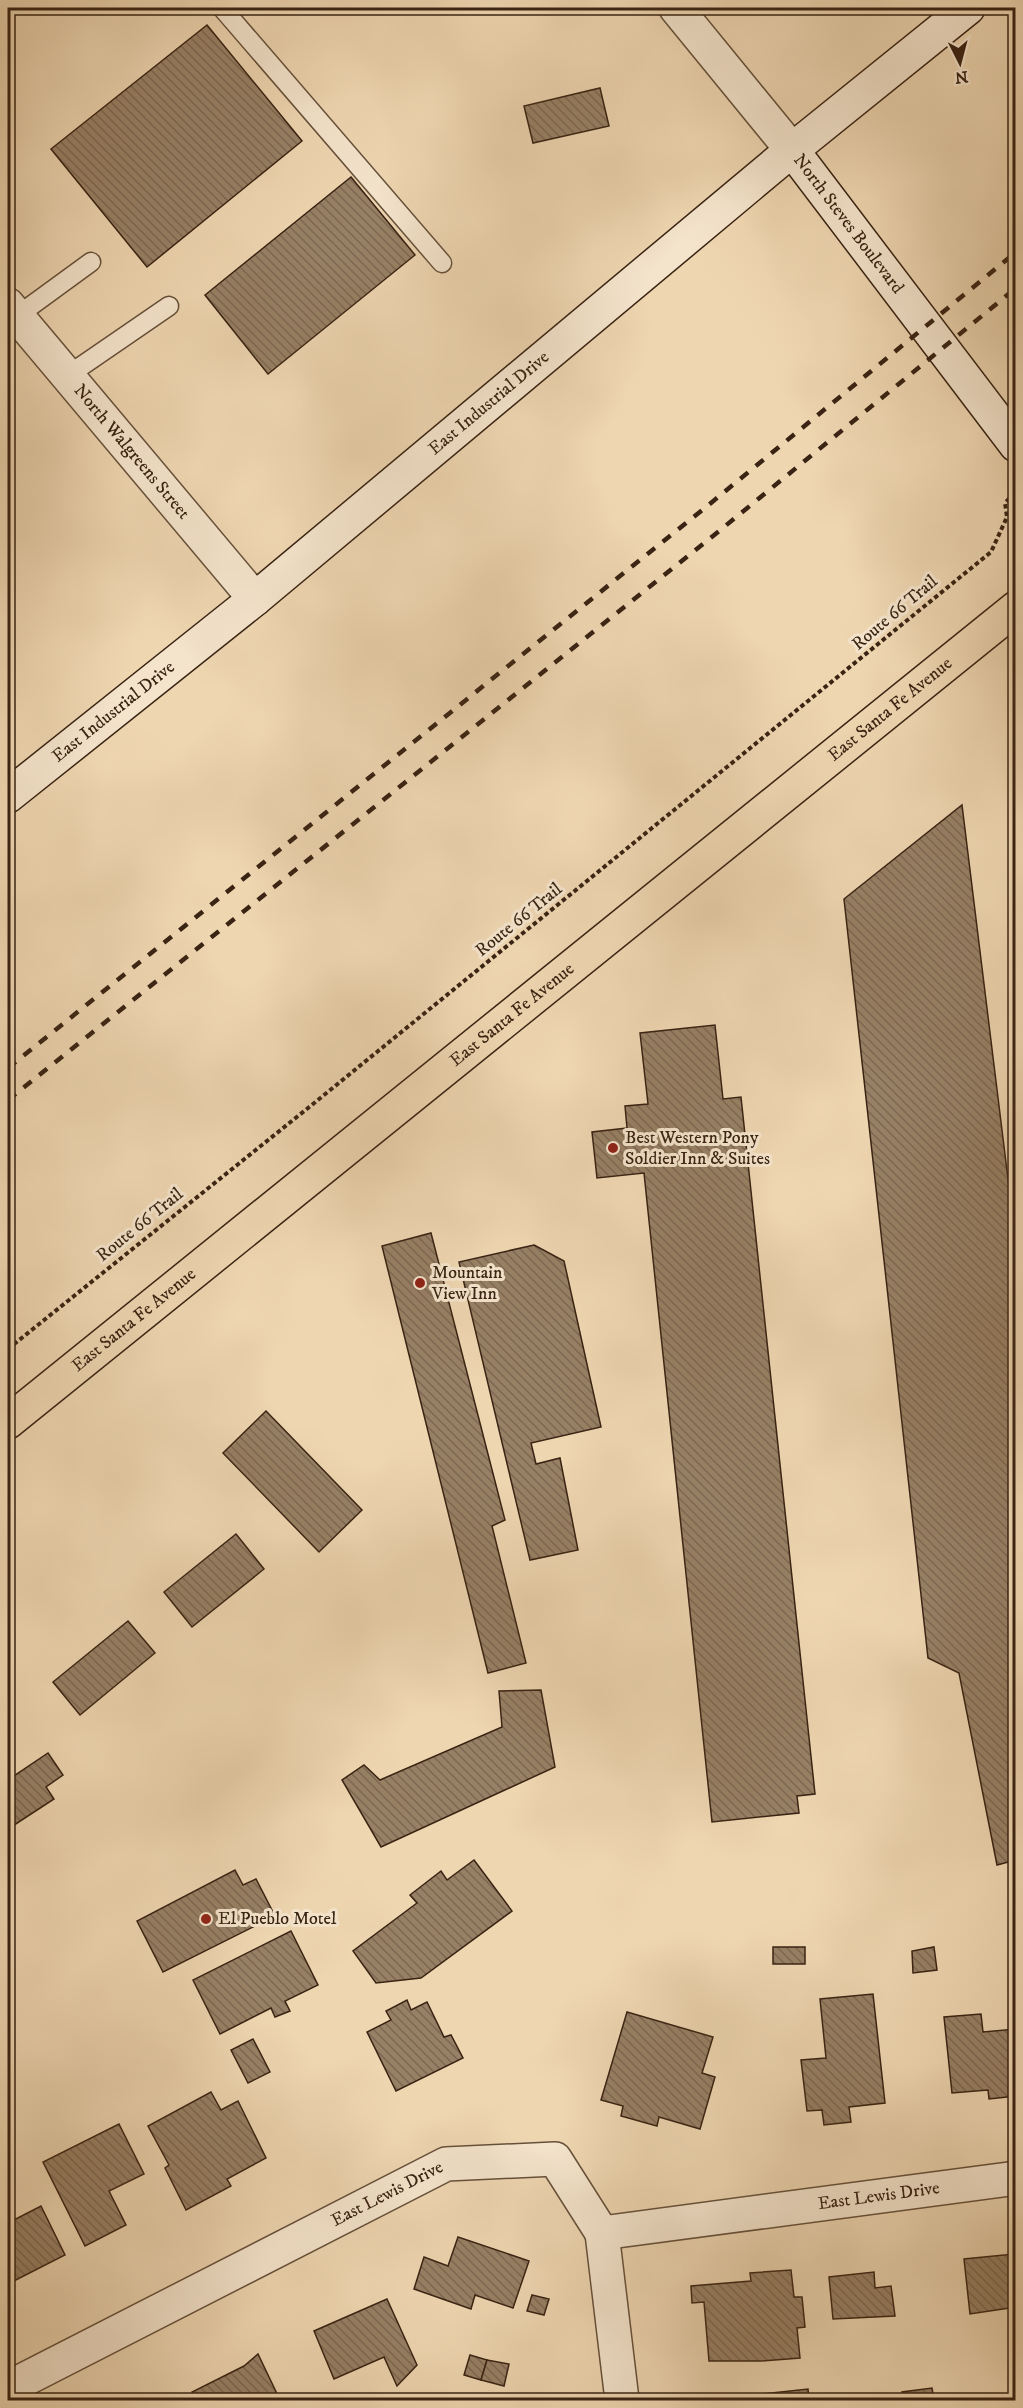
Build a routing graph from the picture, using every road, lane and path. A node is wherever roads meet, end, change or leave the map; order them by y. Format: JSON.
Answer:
{"nodes":[{"id":1,"x":222,"y":8,"type":"edge"},
{"id":2,"x":676,"y":8,"type":"edge"},
{"id":3,"x":968,"y":8,"type":"edge"},
{"id":4,"x":792,"y":150,"type":"junction"},
{"id":5,"x":91,"y":262,"type":"dead end"},
{"id":6,"x":442,"y":264,"type":"dead end"},
{"id":7,"x":169,"y":306,"type":"dead end"},
{"id":8,"x":12,"y":311,"type":"edge"},
{"id":9,"x":67,"y":376,"type":"junction"},
{"id":10,"x":1016,"y":445,"type":"edge"},
{"id":11,"x":1016,"y":491,"type":"edge"},
{"id":12,"x":255,"y":599,"type":"junction"},
{"id":13,"x":1016,"y":608,"type":"edge"},
{"id":14,"x":8,"y":796,"type":"edge"},
{"id":15,"x":8,"y":1348,"type":"edge"},
{"id":16,"x":8,"y":1422,"type":"edge"},
{"id":17,"x":1016,"y":2178,"type":"edge"},
{"id":18,"x":602,"y":2233,"type":"junction"},
{"id":19,"x":8,"y":2388,"type":"edge"},
{"id":20,"x":622,"y":2400,"type":"edge"}],
"edges":[{"from":1,"to":6,"type":"lane"},
{"from":2,"to":4,"type":"street","name":"North Steves Boulevard"},
{"from":3,"to":4,"type":"street","name":"East Industrial Drive"},
{"from":4,"to":10,"type":"street","name":"North Steves Boulevard"},
{"from":4,"to":12,"type":"street","name":"East Industrial Drive"},
{"from":5,"to":8,"type":"lane"},
{"from":7,"to":9,"type":"lane"},
{"from":8,"to":9,"type":"street","name":"North Walgreens Street"},
{"from":9,"to":12,"type":"street","name":"North Walgreens Street"},
{"from":11,"to":15,"type":"path","name":"Route 66 Trail"},
{"from":12,"to":14,"type":"street","name":"East Industrial Drive"},
{"from":13,"to":16,"type":"main road","name":"East Santa Fe Avenue"},
{"from":17,"to":18,"type":"street","name":"East Lewis Drive"},
{"from":18,"to":19,"type":"street","name":"East Lewis Drive"},
{"from":18,"to":20,"type":"street"}]}
